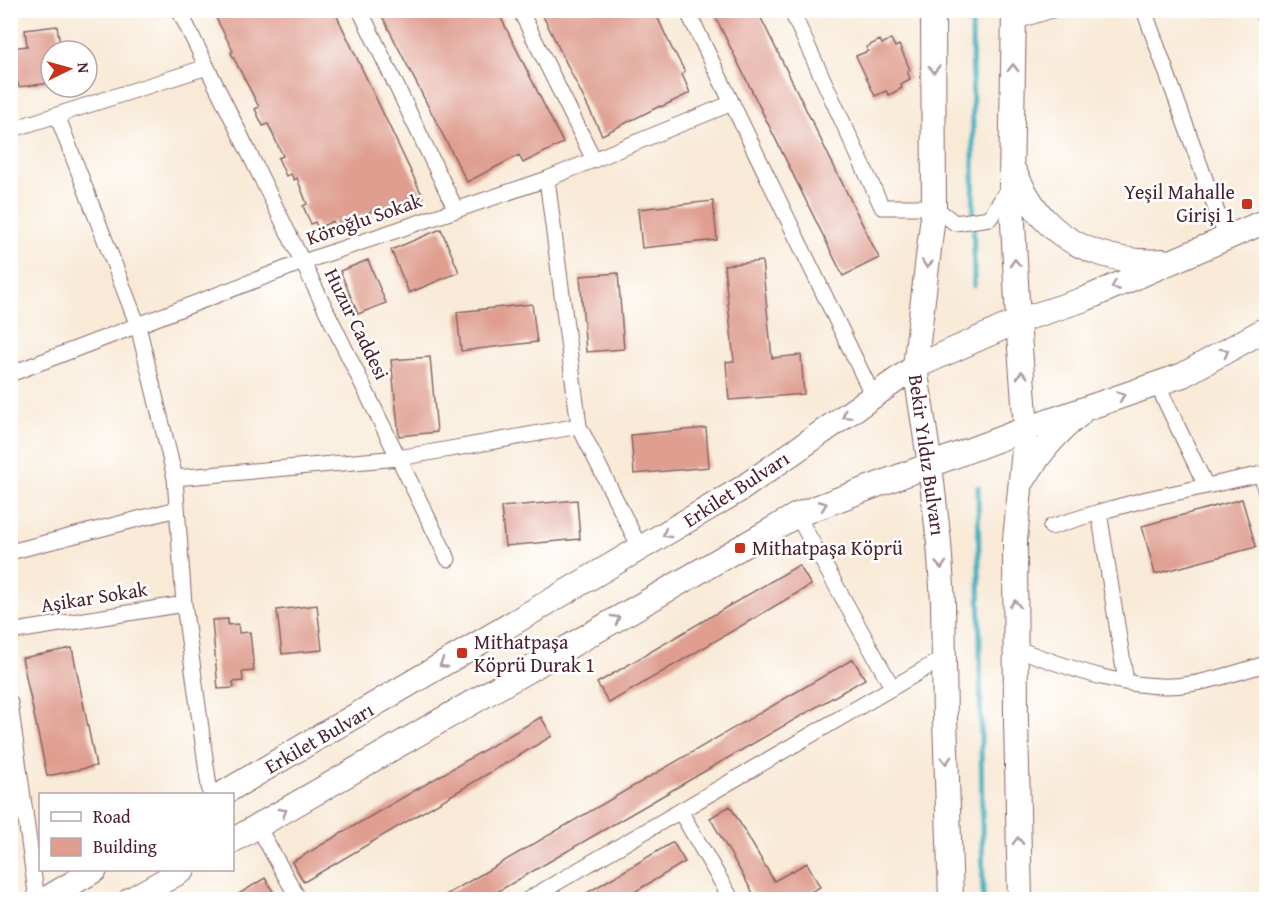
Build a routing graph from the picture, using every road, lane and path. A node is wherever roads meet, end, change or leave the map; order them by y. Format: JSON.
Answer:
{"nodes":[{"id":1,"x":179,"y":10,"type":"edge"},
{"id":2,"x":360,"y":10,"type":"edge"},
{"id":3,"x":520,"y":10,"type":"edge"},
{"id":4,"x":687,"y":10,"type":"edge"},
{"id":5,"x":791,"y":10,"type":"edge"},
{"id":6,"x":933,"y":10,"type":"edge"},
{"id":7,"x":1052,"y":10,"type":"edge"},
{"id":8,"x":1144,"y":10,"type":"edge"},
{"id":9,"x":1262,"y":10,"type":"edge"},
{"id":10,"x":1014,"y":16,"type":"edge"},
{"id":11,"x":1266,"y":23,"type":"edge"},
{"id":12,"x":207,"y":67,"type":"junction"},
{"id":13,"x":732,"y":103,"type":"junction"},
{"id":14,"x":57,"y":115,"type":"junction"},
{"id":15,"x":10,"y":130,"type":"edge"},
{"id":16,"x":594,"y":160,"type":"junction"},
{"id":17,"x":1011,"y":174,"type":"junction"},
{"id":18,"x":547,"y":179,"type":"junction"},
{"id":19,"x":934,"y":207,"type":"junction"},
{"id":20,"x":456,"y":210,"type":"junction"},
{"id":21,"x":1266,"y":221,"type":"edge"},
{"id":22,"x":1226,"y":237,"type":"junction"},
{"id":23,"x":1175,"y":260,"type":"junction"},
{"id":24,"x":303,"y":262,"type":"junction"},
{"id":25,"x":1018,"y":321,"type":"junction"},
{"id":26,"x":138,"y":326,"type":"junction"},
{"id":27,"x":1266,"y":329,"type":"edge"},
{"id":28,"x":915,"y":367,"type":"junction"},
{"id":29,"x":10,"y":374,"type":"edge"},
{"id":30,"x":1157,"y":384,"type":"junction"},
{"id":31,"x":873,"y":396,"type":"junction"},
{"id":32,"x":1090,"y":407,"type":"junction"},
{"id":33,"x":579,"y":426,"type":"junction"},
{"id":34,"x":1026,"y":429,"type":"junction"},
{"id":35,"x":399,"y":458,"type":"junction"},
{"id":36,"x":930,"y":465,"type":"junction"},
{"id":37,"x":1264,"y":473,"type":"edge"},
{"id":38,"x":175,"y":478,"type":"junction"},
{"id":39,"x":1021,"y":484,"type":"junction"},
{"id":40,"x":1206,"y":486,"type":"junction"},
{"id":41,"x":1266,"y":495,"type":"edge"},
{"id":42,"x":177,"y":509,"type":"junction"},
{"id":43,"x":1099,"y":512,"type":"junction"},
{"id":44,"x":796,"y":515,"type":"junction"},
{"id":45,"x":1052,"y":527,"type":"dead end"},
{"id":46,"x":640,"y":548,"type":"junction"},
{"id":47,"x":10,"y":552,"type":"edge"},
{"id":48,"x":448,"y":559,"type":"dead end"},
{"id":49,"x":184,"y":604,"type":"junction"},
{"id":50,"x":10,"y":632,"type":"edge"},
{"id":51,"x":1015,"y":648,"type":"junction"},
{"id":52,"x":945,"y":657,"type":"junction"},
{"id":53,"x":1266,"y":664,"type":"edge"},
{"id":54,"x":1126,"y":682,"type":"junction"},
{"id":55,"x":892,"y":687,"type":"junction"},
{"id":56,"x":10,"y":703,"type":"edge"},
{"id":57,"x":210,"y":793,"type":"edge"},
{"id":58,"x":225,"y":793,"type":"edge"},
{"id":59,"x":680,"y":811,"type":"junction"},
{"id":60,"x":258,"y":827,"type":"junction"},
{"id":61,"x":234,"y":840,"type":"edge"},
{"id":62,"x":93,"y":871,"type":"edge"},
{"id":63,"x":181,"y":871,"type":"edge"},
{"id":64,"x":37,"y":900,"type":"edge"},
{"id":65,"x":44,"y":900,"type":"edge"},
{"id":66,"x":130,"y":900,"type":"edge"},
{"id":67,"x":299,"y":900,"type":"edge"},
{"id":68,"x":527,"y":900,"type":"edge"},
{"id":69,"x":732,"y":900,"type":"edge"},
{"id":70,"x":951,"y":900,"type":"edge"},
{"id":71,"x":1020,"y":900,"type":"edge"}],
"edges":[{"from":1,"to":12,"type":"street","name":"Huzur Caddesi"},
{"from":2,"to":20,"type":"street"},
{"from":3,"to":16,"type":"street"},
{"from":4,"to":13,"type":"street"},
{"from":5,"to":19,"type":"street"},
{"from":6,"to":19,"type":"main road","name":"Bekir Yıldız Bulvarı","one_way":true},
{"from":7,"to":10,"type":"street"},
{"from":8,"to":22,"type":"street"},
{"from":9,"to":11,"type":"street"},
{"from":17,"to":10,"type":"main road","one_way":true},
{"from":12,"to":14,"type":"street"},
{"from":12,"to":24,"type":"street","name":"Huzur Caddesi"},
{"from":13,"to":16,"type":"street","name":"Köroğlu Sokak"},
{"from":13,"to":31,"type":"street"},
{"from":14,"to":15,"type":"street"},
{"from":14,"to":26,"type":"street"},
{"from":16,"to":18,"type":"street","name":"Köroğlu Sokak"},
{"from":17,"to":19,"type":"street"},
{"from":17,"to":23,"type":"main road"},
{"from":25,"to":17,"type":"main road","one_way":true},
{"from":18,"to":20,"type":"street","name":"Köroğlu Sokak"},
{"from":18,"to":33,"type":"street"},
{"from":19,"to":28,"type":"main road","name":"Bekir Yıldız Bulvarı","one_way":true},
{"from":20,"to":24,"type":"street","name":"Köroğlu Sokak"},
{"from":21,"to":22,"type":"main road","name":"Erkilet Bulvarı"},
{"from":22,"to":23,"type":"main road","name":"Erkilet Bulvarı"},
{"from":23,"to":25,"type":"main road","name":"Erkilet Bulvarı","one_way":true},
{"from":24,"to":26,"type":"street","name":"Köroğlu Sokak"},
{"from":24,"to":35,"type":"street","name":"Huzur Caddesi"},
{"from":25,"to":28,"type":"main road","name":"Erkilet Bulvarı"},
{"from":34,"to":25,"type":"main road","one_way":true},
{"from":26,"to":29,"type":"street","name":"Köroğlu Sokak"},
{"from":26,"to":38,"type":"street"},
{"from":30,"to":27,"type":"main road","one_way":true},
{"from":28,"to":31,"type":"main road","name":"Erkilet Bulvarı"},
{"from":28,"to":36,"type":"main road","name":"Bekir Yıldız Bulvarı"},
{"from":32,"to":30,"type":"main road","one_way":true},
{"from":30,"to":40,"type":"street"},
{"from":31,"to":46,"type":"main road","name":"Erkilet Bulvarı","one_way":true},
{"from":32,"to":34,"type":"main road"},
{"from":32,"to":39,"type":"main road"},
{"from":33,"to":35,"type":"street"},
{"from":33,"to":46,"type":"street"},
{"from":34,"to":36,"type":"main road"},
{"from":34,"to":39,"type":"main road"},
{"from":35,"to":38,"type":"street"},
{"from":35,"to":48,"type":"street","name":"Huzur Caddesi"},
{"from":44,"to":36,"type":"main road","one_way":true},
{"from":36,"to":52,"type":"main road","name":"Bekir Yıldız Bulvarı","one_way":true},
{"from":37,"to":40,"type":"street"},
{"from":37,"to":41,"type":"street"},
{"from":38,"to":42,"type":"street"},
{"from":51,"to":39,"type":"main road","one_way":true},
{"from":40,"to":43,"type":"street"},
{"from":42,"to":47,"type":"street"},
{"from":42,"to":49,"type":"street"},
{"from":43,"to":45,"type":"street"},
{"from":43,"to":54,"type":"street"},
{"from":44,"to":55,"type":"street"},
{"from":60,"to":44,"type":"main road","one_way":true},
{"from":46,"to":58,"type":"main road","name":"Erkilet Bulvarı","one_way":true},
{"from":49,"to":50,"type":"street","name":"Aşikar Sokak"},
{"from":49,"to":57,"type":"street"},
{"from":51,"to":54,"type":"street"},
{"from":71,"to":51,"type":"main road","one_way":true},
{"from":52,"to":55,"type":"street"},
{"from":52,"to":70,"type":"main road","name":"Bekir Yıldız Bulvarı","one_way":true},
{"from":53,"to":54,"type":"street"},
{"from":55,"to":59,"type":"street"},
{"from":56,"to":64,"type":"street"},
{"from":59,"to":68,"type":"street"},
{"from":59,"to":69,"type":"street"},
{"from":60,"to":61,"type":"main road"},
{"from":60,"to":67,"type":"street"},
{"from":62,"to":65,"type":"main road"},
{"from":63,"to":66,"type":"main road"}]}
